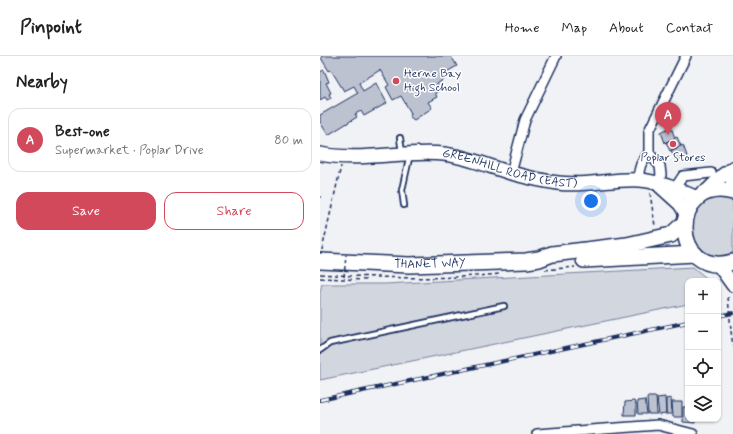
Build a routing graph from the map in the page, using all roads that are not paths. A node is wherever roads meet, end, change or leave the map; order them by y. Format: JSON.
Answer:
{"nodes":[{"id":1,"x":556,"y":56,"type":"edge"},
{"id":2,"x":686,"y":56,"type":"edge"},
{"id":3,"x":400,"y":138,"type":"dead end"},
{"id":4,"x":406,"y":153,"type":"junction"},
{"id":5,"x":649,"y":153,"type":"junction"},
{"id":6,"x":320,"y":154,"type":"edge"},
{"id":7,"x":733,"y":168,"type":"edge"},
{"id":8,"x":511,"y":173,"type":"junction"},
{"id":9,"x":711,"y":173,"type":"dead end"},
{"id":10,"x":648,"y":182,"type":"junction"},
{"id":11,"x":675,"y":188,"type":"junction"},
{"id":12,"x":733,"y":192,"type":"edge"},
{"id":13,"x":701,"y":196,"type":"junction"},
{"id":14,"x":404,"y":205,"type":"dead end"},
{"id":15,"x":685,"y":218,"type":"junction"},
{"id":16,"x":695,"y":254,"type":"junction"},
{"id":17,"x":321,"y":256,"type":"edge"},
{"id":18,"x":539,"y":259,"type":"junction"},
{"id":19,"x":733,"y":262,"type":"edge"},
{"id":20,"x":718,"y":264,"type":"junction"},
{"id":21,"x":730,"y":291,"type":"edge"},
{"id":22,"x":504,"y":306,"type":"dead end"},
{"id":23,"x":320,"y":350,"type":"edge"},
{"id":24,"x":572,"y":432,"type":"edge"},
{"id":25,"x":537,"y":434,"type":"edge"},
{"id":26,"x":693,"y":434,"type":"edge"}],
"edges":[{"from":1,"to":8,"type":"street"},
{"from":2,"to":5,"type":"street"},
{"from":3,"to":4,"type":"lane"},
{"from":4,"to":6,"type":"street","name":"GREENHILL ROAD (EAST)"},
{"from":4,"to":8,"type":"street","name":"GREENHILL ROAD (EAST)"},
{"from":4,"to":14,"type":"lane"},
{"from":5,"to":10,"type":"street"},
{"from":5,"to":10,"type":"street"},
{"from":7,"to":12,"type":"street"},
{"from":7,"to":13,"type":"street"},
{"from":8,"to":10,"type":"street","name":"GREENHILL ROAD (EAST)"},
{"from":9,"to":11,"type":"street"},
{"from":10,"to":11,"type":"street","name":"GREENHILL ROAD (EAST)"},
{"from":10,"to":15,"type":"street"},
{"from":11,"to":13,"type":"street","name":"GREENHILL ROAD (EAST)"},
{"from":12,"to":13,"type":"main road"},
{"from":13,"to":15,"type":"main road","name":"THANET WAY"},
{"from":15,"to":16,"type":"main road"},
{"from":15,"to":18,"type":"main road","name":"THANET WAY"},
{"from":16,"to":18,"type":"main road","name":"THANET WAY"},
{"from":16,"to":20,"type":"main road"},
{"from":17,"to":18,"type":"main road","name":"THANET WAY"},
{"from":19,"to":20,"type":"main road"},
{"from":20,"to":21,"type":"street"},
{"from":22,"to":23,"type":"lane"},
{"from":24,"to":25,"type":"street"},
{"from":24,"to":26,"type":"street"}]}
